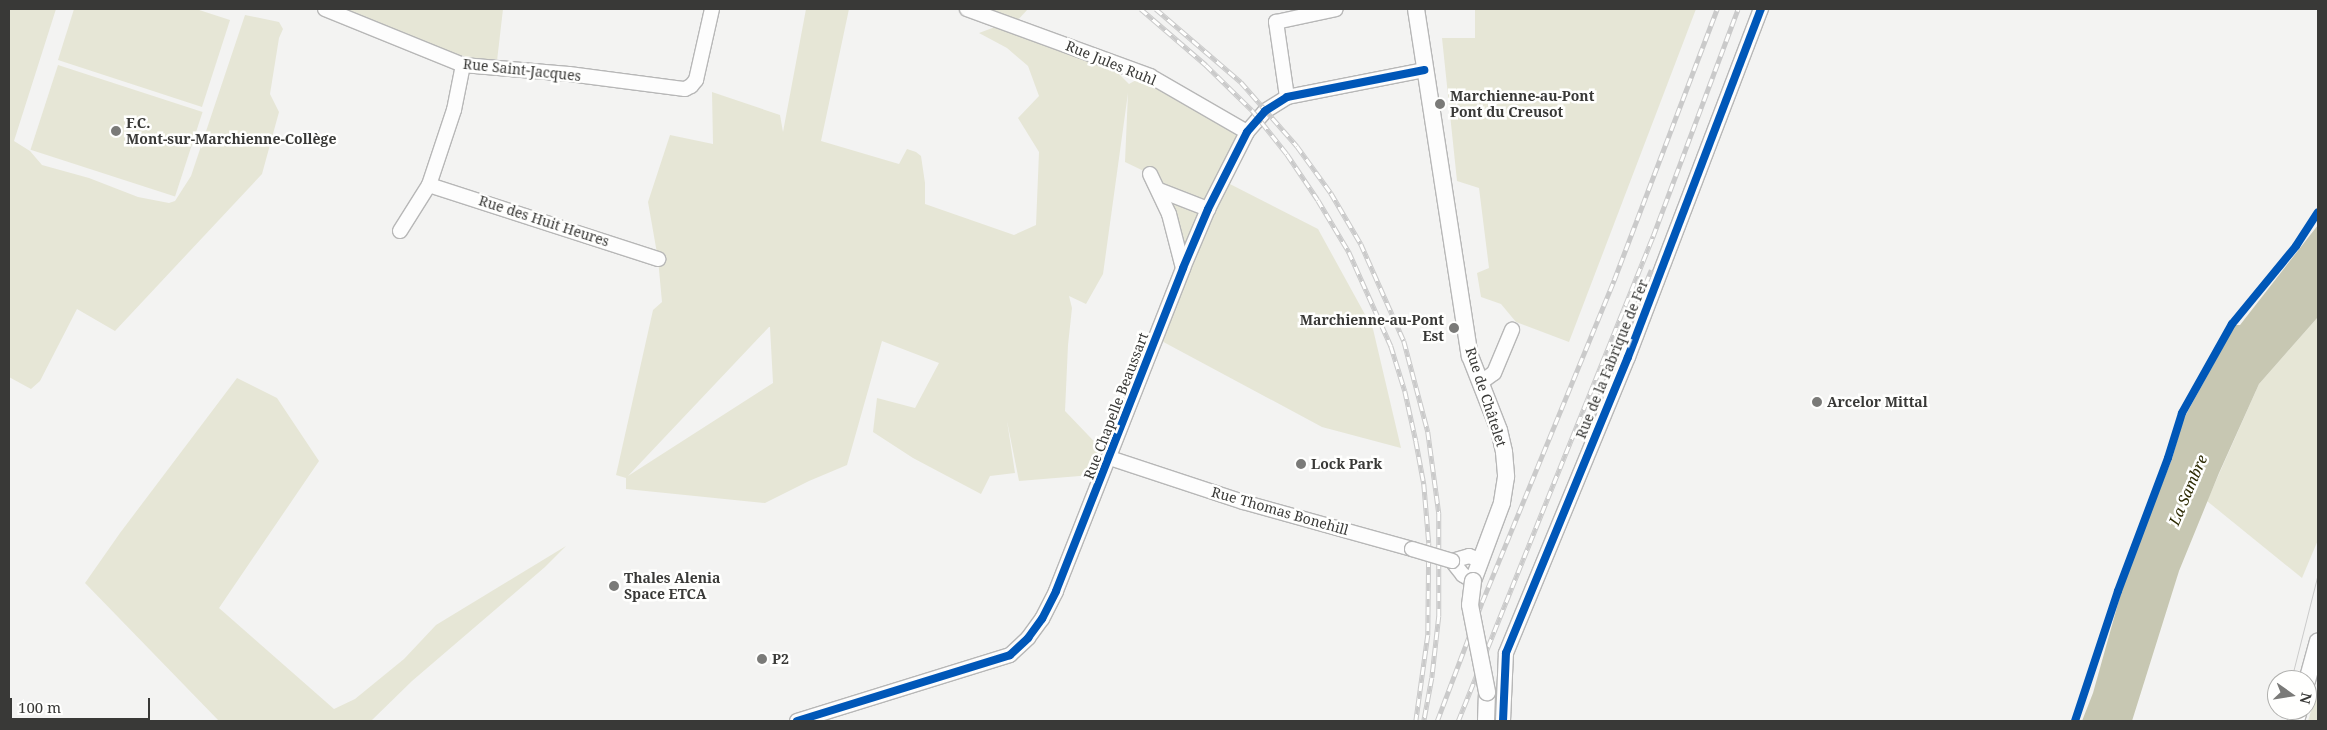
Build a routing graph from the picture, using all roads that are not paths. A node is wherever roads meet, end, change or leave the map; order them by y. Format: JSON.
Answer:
{"nodes":[{"id":1,"x":324,"y":9,"type":"edge"},
{"id":2,"x":712,"y":9,"type":"edge"},
{"id":3,"x":967,"y":9,"type":"edge"},
{"id":4,"x":1336,"y":9,"type":"edge"},
{"id":5,"x":1416,"y":9,"type":"edge"},
{"id":6,"x":1761,"y":9,"type":"edge"},
{"id":7,"x":463,"y":65,"type":"junction"},
{"id":8,"x":1424,"y":70,"type":"junction"},
{"id":9,"x":1288,"y":97,"type":"junction"},
{"id":10,"x":1248,"y":132,"type":"junction"},
{"id":11,"x":1150,"y":174,"type":"dead end"},
{"id":12,"x":429,"y":184,"type":"junction"},
{"id":13,"x":1159,"y":190,"type":"junction"},
{"id":14,"x":1208,"y":209,"type":"junction"},
{"id":15,"x":400,"y":231,"type":"dead end"},
{"id":16,"x":658,"y":258,"type":"dead end"},
{"id":17,"x":1183,"y":268,"type":"junction"},
{"id":18,"x":1512,"y":330,"type":"dead end"},
{"id":19,"x":1480,"y":383,"type":"junction"},
{"id":20,"x":1110,"y":458,"type":"junction"},
{"id":21,"x":1480,"y":560,"type":"junction"},
{"id":22,"x":1452,"y":561,"type":"junction"},
{"id":23,"x":1472,"y":582,"type":"junction"},
{"id":24,"x":2318,"y":640,"type":"edge"},
{"id":25,"x":2310,"y":670,"type":"edge"},
{"id":26,"x":797,"y":721,"type":"edge"},
{"id":27,"x":1486,"y":721,"type":"edge"},
{"id":28,"x":1503,"y":721,"type":"edge"}],
"edges":[{"from":1,"to":7,"type":"street","name":"Rue Saint-Jacques"},
{"from":2,"to":7,"type":"street","name":"Rue Saint-Jacques"},
{"from":3,"to":10,"type":"street","name":"Rue Jules Ruhl"},
{"from":4,"to":9,"type":"street"},
{"from":5,"to":8,"type":"main road","name":"Rue de Châtelet"},
{"from":6,"to":28,"type":"street","name":"Rue de la Fabrique de Fer"},
{"from":7,"to":12,"type":"street"},
{"from":8,"to":9,"type":"street","name":"Rue Chapelle Beaussart"},
{"from":8,"to":19,"type":"main road","name":"Rue de Châtelet"},
{"from":9,"to":10,"type":"street","name":"Rue Chapelle Beaussart"},
{"from":10,"to":14,"type":"street","name":"Rue Chapelle Beaussart"},
{"from":11,"to":13,"type":"street"},
{"from":12,"to":15,"type":"street"},
{"from":12,"to":16,"type":"street","name":"Rue des Huit Heures"},
{"from":13,"to":14,"type":"street"},
{"from":13,"to":17,"type":"street"},
{"from":14,"to":17,"type":"street","name":"Rue Chapelle Beaussart"},
{"from":17,"to":20,"type":"street","name":"Rue Chapelle Beaussart"},
{"from":18,"to":19,"type":"street"},
{"from":19,"to":21,"type":"main road","name":"Rue de Châtelet"},
{"from":20,"to":22,"type":"street","name":"Rue Thomas Bonehill","bridge":true},
{"from":20,"to":26,"type":"street","name":"Rue Chapelle Beaussart"},
{"from":21,"to":22,"type":"street","name":"Rue Thomas Bonehill"},
{"from":21,"to":23,"type":"main road","name":"Rue de Châtelet"},
{"from":22,"to":23,"type":"street"},
{"from":23,"to":27,"type":"main road","name":"Rue de Châtelet","bridge":true},
{"from":24,"to":25,"type":"main road"}]}
